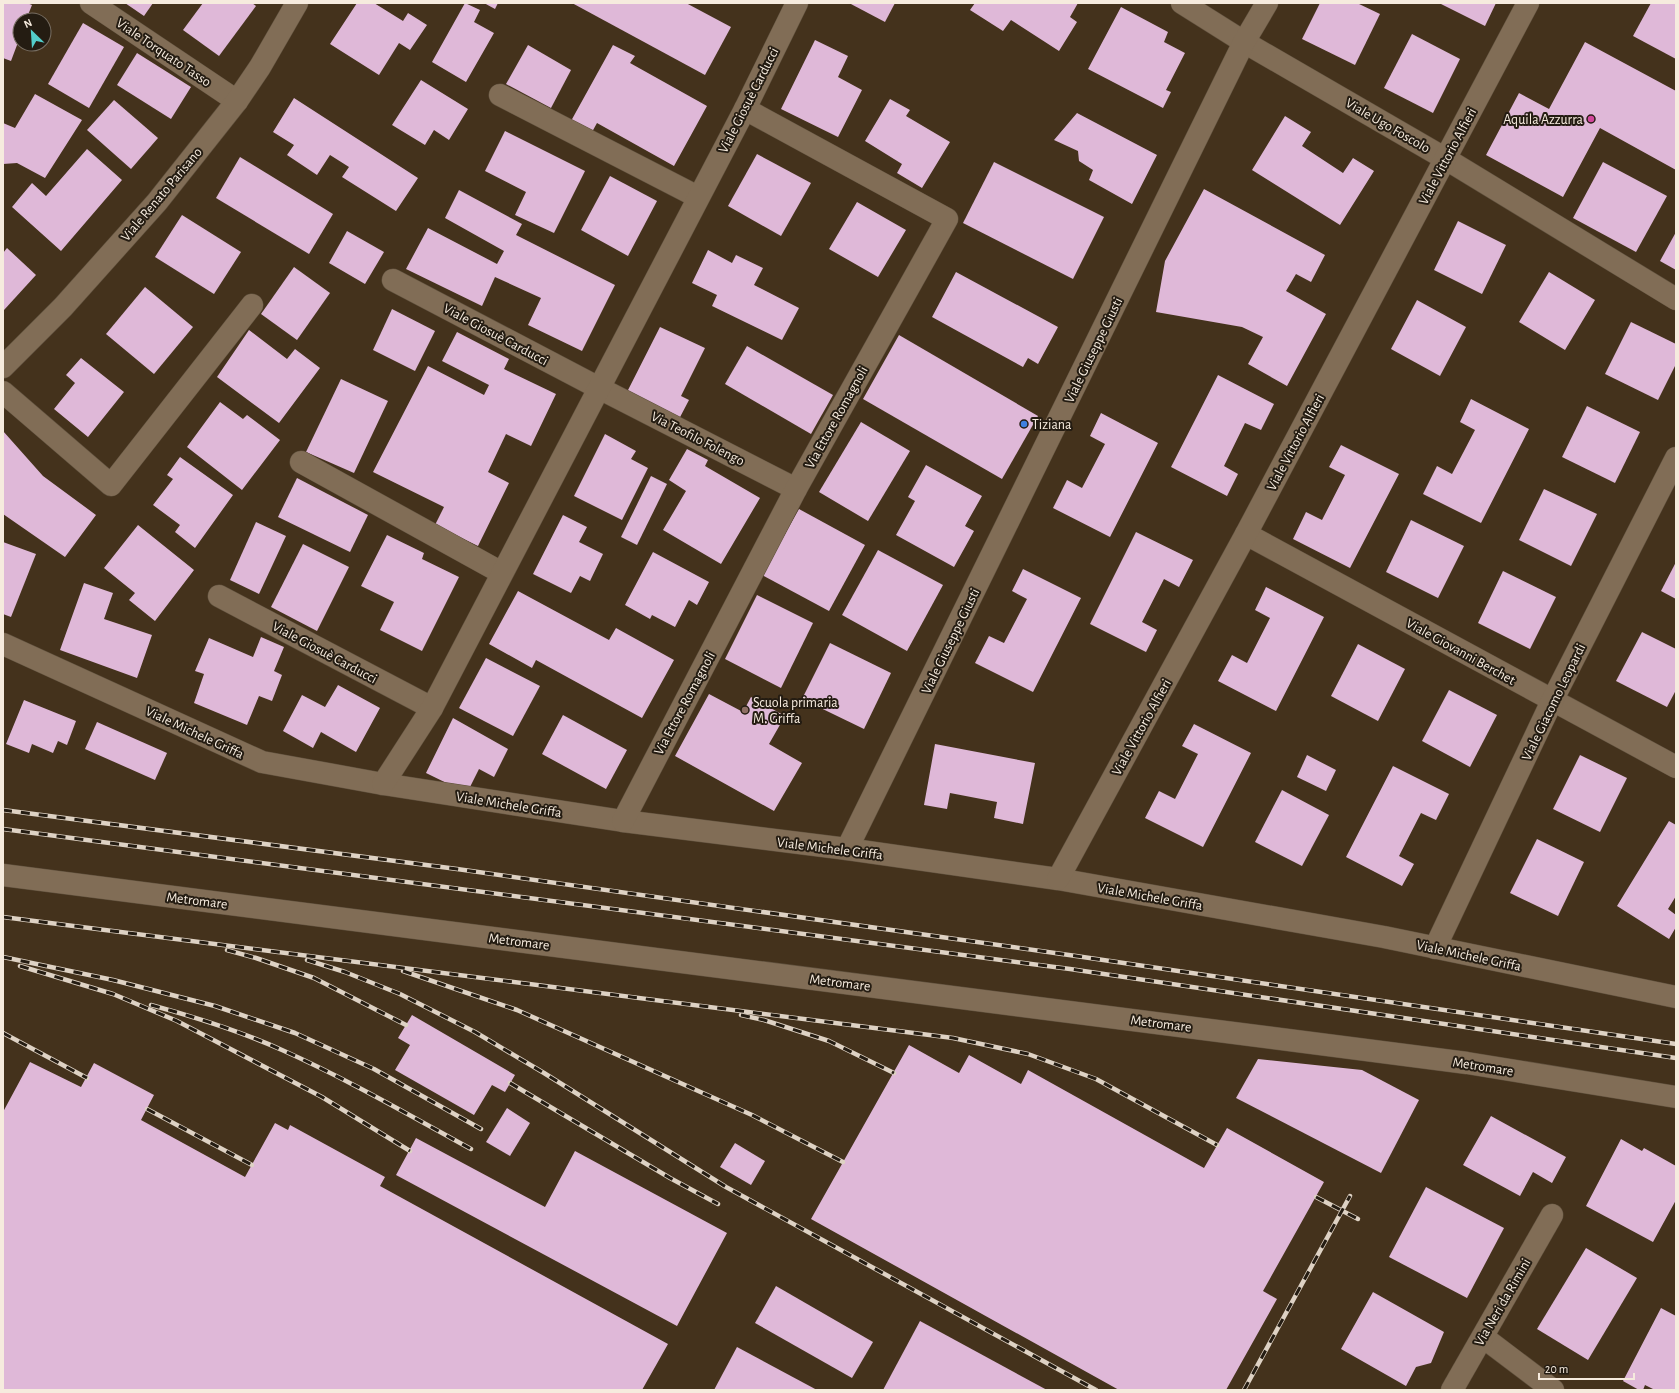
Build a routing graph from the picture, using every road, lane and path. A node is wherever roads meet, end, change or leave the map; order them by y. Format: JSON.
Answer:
{"nodes":[{"id":1,"x":91,"y":3,"type":"edge"},
{"id":2,"x":297,"y":3,"type":"edge"},
{"id":3,"x":797,"y":3,"type":"edge"},
{"id":4,"x":1182,"y":3,"type":"edge"},
{"id":5,"x":1267,"y":3,"type":"edge"},
{"id":6,"x":1528,"y":3,"type":"edge"},
{"id":7,"x":1244,"y":42,"type":"junction"},
{"id":8,"x":500,"y":95,"type":"dead end"},
{"id":9,"x":237,"y":101,"type":"junction"},
{"id":10,"x":745,"y":109,"type":"junction"},
{"id":11,"x":1446,"y":159,"type":"junction"},
{"id":12,"x":698,"y":197,"type":"junction"},
{"id":13,"x":393,"y":280,"type":"dead end"},
{"id":14,"x":1676,"y":299,"type":"edge"},
{"id":15,"x":252,"y":305,"type":"dead end"},
{"id":16,"x":3,"y":367,"type":"edge"},
{"id":17,"x":599,"y":388,"type":"junction"},
{"id":18,"x":3,"y":392,"type":"edge"},
{"id":19,"x":1676,"y":458,"type":"edge"},
{"id":20,"x":301,"y":462,"type":"dead end"},
{"id":21,"x":796,"y":489,"type":"junction"},
{"id":22,"x":1246,"y":534,"type":"junction"},
{"id":23,"x":502,"y":573,"type":"junction"},
{"id":24,"x":219,"y":596,"type":"dead end"},
{"id":25,"x":3,"y":644,"type":"edge"},
{"id":26,"x":1552,"y":701,"type":"junction"},
{"id":27,"x":432,"y":708,"type":"junction"},
{"id":28,"x":1676,"y":767,"type":"edge"},
{"id":29,"x":383,"y":784,"type":"junction"},
{"id":30,"x":623,"y":821,"type":"junction"},
{"id":31,"x":847,"y":849,"type":"junction"},
{"id":32,"x":3,"y":875,"type":"edge"},
{"id":33,"x":1058,"y":879,"type":"junction"},
{"id":34,"x":1435,"y":948,"type":"junction"},
{"id":35,"x":1676,"y":997,"type":"edge"},
{"id":36,"x":1676,"y":1097,"type":"edge"},
{"id":37,"x":1552,"y":1215,"type":"dead end"},
{"id":38,"x":1482,"y":1337,"type":"junction"},
{"id":39,"x":1452,"y":1390,"type":"edge"},
{"id":40,"x":1553,"y":1390,"type":"edge"}],
"edges":[{"from":1,"to":9,"type":"street","name":"Viale Torquato Tasso"},
{"from":2,"to":9,"type":"street","name":"Viale Renato Parisano"},
{"from":3,"to":10,"type":"street","name":"Viale Giosuè Carducci"},
{"from":4,"to":7,"type":"street","name":"Viale Ugo Foscolo"},
{"from":5,"to":7,"type":"street","name":"Viale Giuseppe Giusti"},
{"from":6,"to":11,"type":"street","name":"Viale Vittorio Alfieri"},
{"from":7,"to":11,"type":"street","name":"Viale Ugo Foscolo"},
{"from":7,"to":31,"type":"street","name":"Viale Giuseppe Giusti"},
{"from":8,"to":12,"type":"street"},
{"from":9,"to":16,"type":"street","name":"Viale Renato Parisano"},
{"from":10,"to":12,"type":"street","name":"Viale Giosuè Carducci"},
{"from":10,"to":21,"type":"street","name":"Via Ettore Romagnoli"},
{"from":11,"to":14,"type":"street","name":"Viale Ugo Foscolo"},
{"from":11,"to":22,"type":"street","name":"Viale Vittorio Alfieri"},
{"from":12,"to":17,"type":"street","name":"Viale Giosuè Carducci"},
{"from":13,"to":17,"type":"street","name":"Viale Giosuè Carducci"},
{"from":15,"to":18,"type":"street"},
{"from":17,"to":21,"type":"street","name":"Via Teofilo Folengo"},
{"from":17,"to":23,"type":"street","name":"Viale Giosuè Carducci"},
{"from":19,"to":26,"type":"street","name":"Viale Giacomo Leopardi"},
{"from":20,"to":23,"type":"street"},
{"from":21,"to":30,"type":"street","name":"Via Ettore Romagnoli"},
{"from":22,"to":26,"type":"street","name":"Viale Giovanni Berchet"},
{"from":22,"to":33,"type":"street","name":"Viale Vittorio Alfieri"},
{"from":23,"to":27,"type":"street","name":"Viale Giosuè Carducci"},
{"from":24,"to":27,"type":"street","name":"Viale Giosuè Carducci"},
{"from":25,"to":29,"type":"street","name":"Viale Michele Griffa"},
{"from":26,"to":28,"type":"street","name":"Viale Giovanni Berchet"},
{"from":26,"to":34,"type":"street","name":"Viale Giacomo Leopardi"},
{"from":27,"to":29,"type":"street","name":"Viale Giosuè Carducci"},
{"from":29,"to":30,"type":"street","name":"Viale Michele Griffa"},
{"from":30,"to":31,"type":"street","name":"Viale Michele Griffa"},
{"from":31,"to":33,"type":"street","name":"Viale Michele Griffa"},
{"from":32,"to":36,"type":"street","name":"Metromare"},
{"from":33,"to":34,"type":"street","name":"Viale Michele Griffa"},
{"from":34,"to":35,"type":"street","name":"Viale Michele Griffa"},
{"from":37,"to":38,"type":"street","name":"Via Neri da Rimini"},
{"from":38,"to":39,"type":"street","name":"Via Neri da Rimini"},
{"from":38,"to":40,"type":"street"}]}
